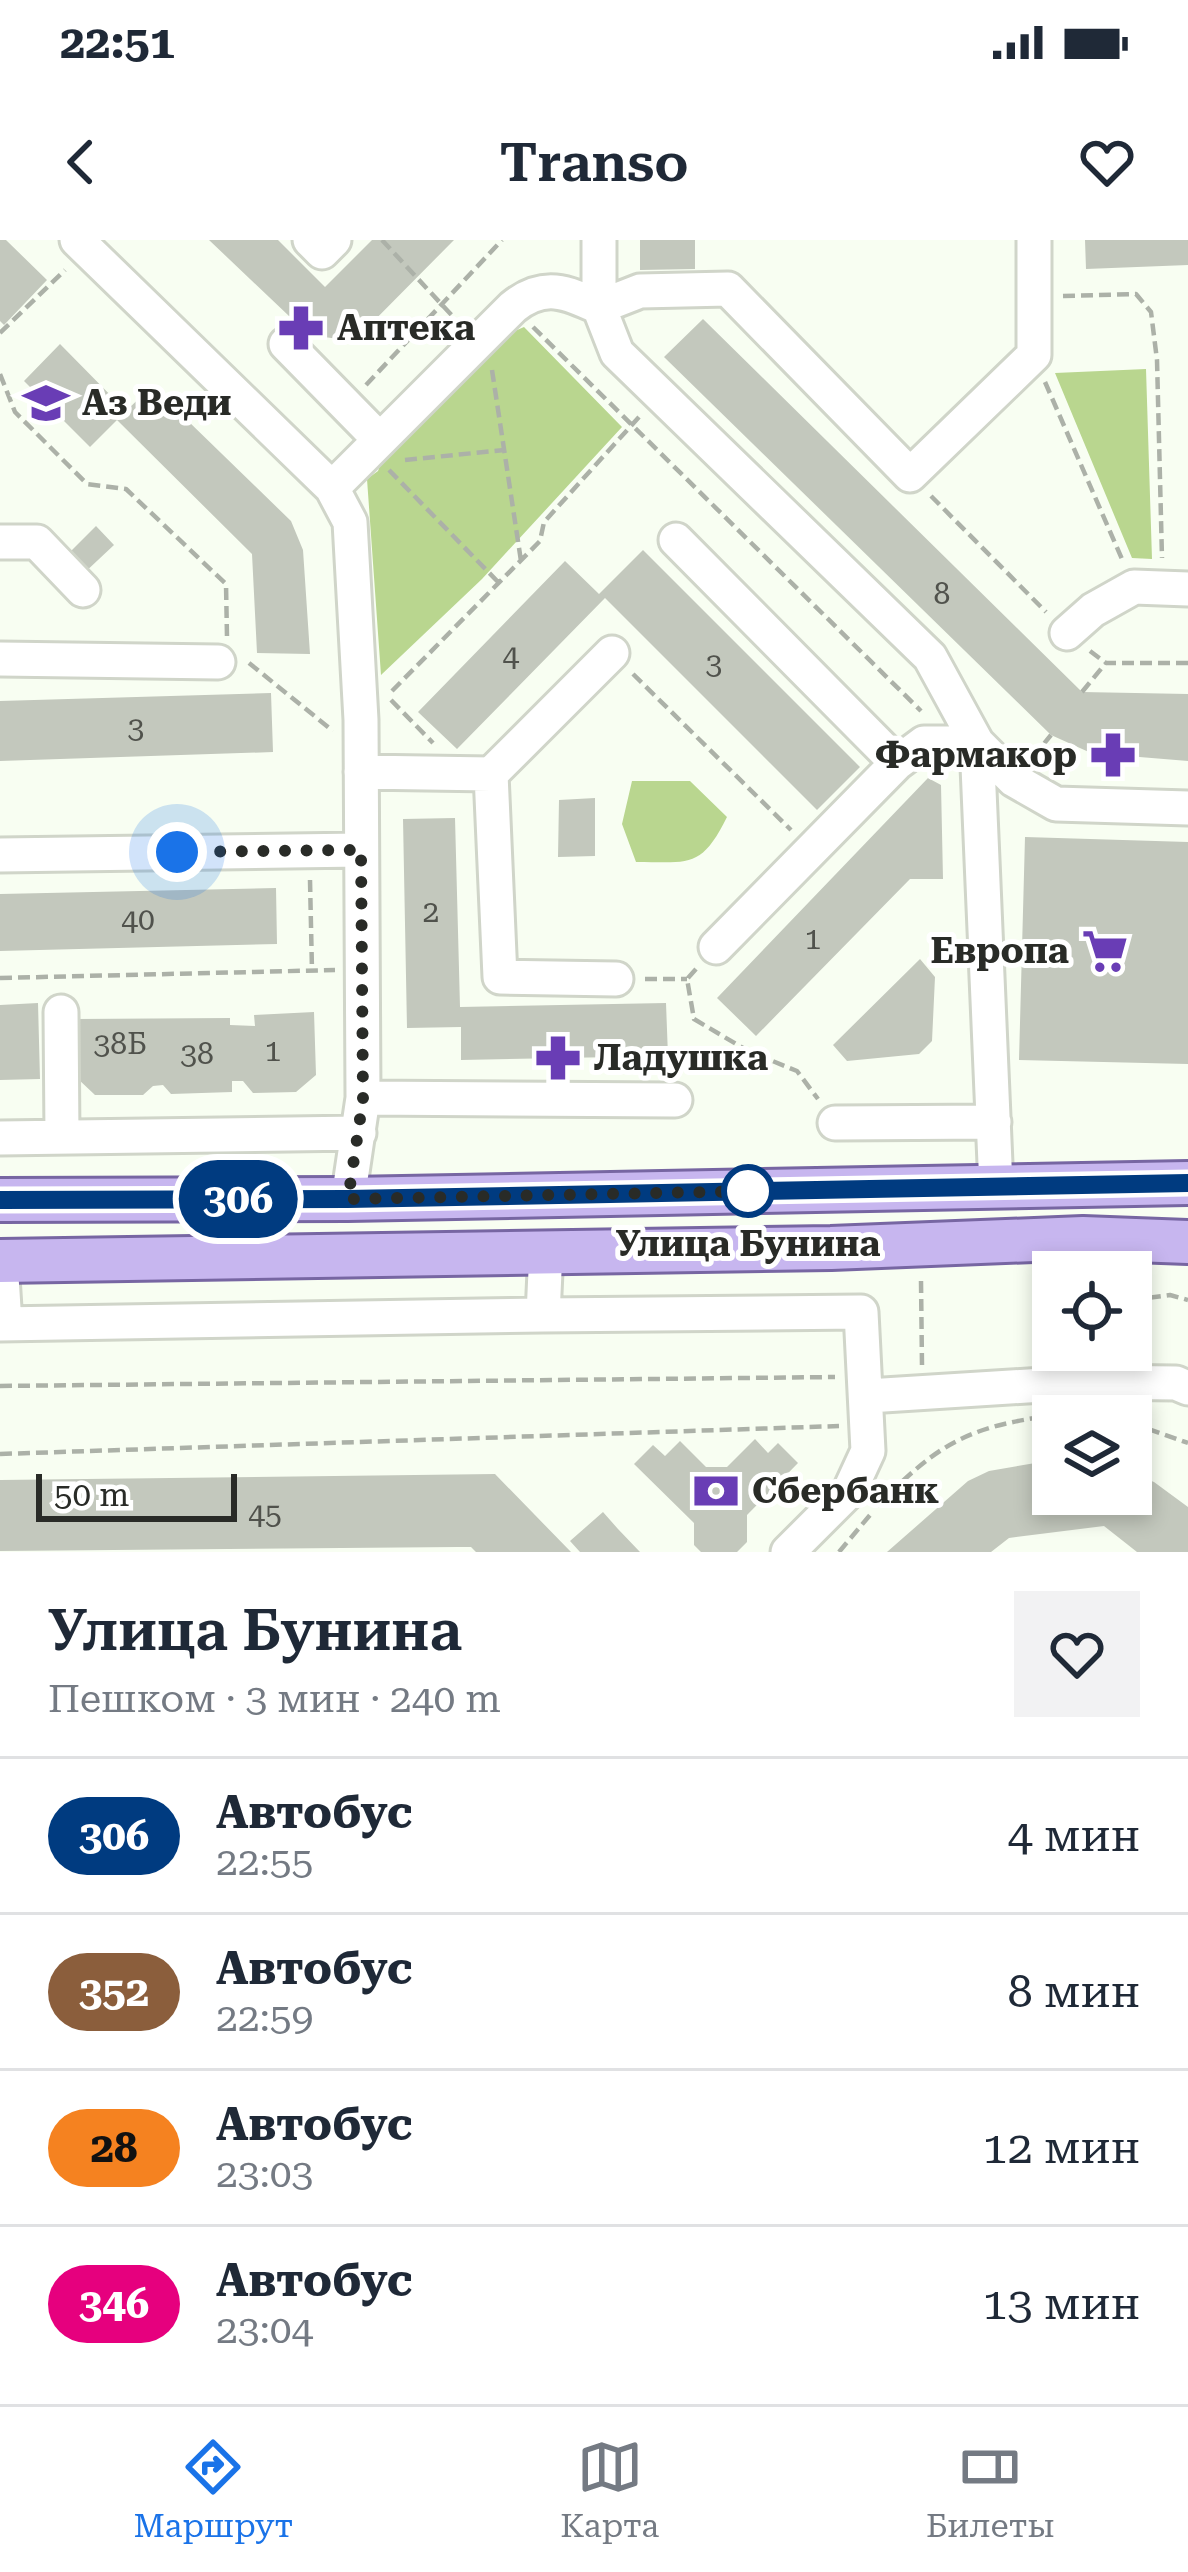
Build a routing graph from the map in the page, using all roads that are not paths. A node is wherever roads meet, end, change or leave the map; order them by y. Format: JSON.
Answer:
{"nodes":[{"id":1,"x":310,"y":240,"type":"edge"},
{"id":2,"x":334,"y":240,"type":"edge"},
{"id":3,"x":599,"y":240,"type":"edge"},
{"id":4,"x":1034,"y":240,"type":"edge"},
{"id":5,"x":81,"y":244,"type":"edge"},
{"id":6,"x":599,"y":307,"type":"junction"},
{"id":7,"x":286,"y":344,"type":"dead end"},
{"id":8,"x":380,"y":451,"type":"junction"},
{"id":9,"x":332,"y":488,"type":"junction"},
{"id":10,"x":676,"y":540,"type":"dead end"},
{"id":11,"x":0,"y":542,"type":"edge"},
{"id":12,"x":1162,"y":588,"type":"edge"},
{"id":13,"x":82,"y":590,"type":"dead end"},
{"id":14,"x":1067,"y":633,"type":"road end"},
{"id":15,"x":229,"y":653,"type":"road end"},
{"id":16,"x":612,"y":653,"type":"road end"},
{"id":17,"x":0,"y":659,"type":"edge"},
{"id":18,"x":977,"y":743,"type":"junction"},
{"id":19,"x":361,"y":756,"type":"junction"},
{"id":20,"x":897,"y":763,"type":"junction"},
{"id":21,"x":477,"y":774,"type":"junction"},
{"id":22,"x":1188,"y":808,"type":"edge"},
{"id":23,"x":361,"y":850,"type":"junction"},
{"id":24,"x":0,"y":855,"type":"edge"},
{"id":25,"x":716,"y":947,"type":"road end"},
{"id":26,"x":616,"y":979,"type":"road end"},
{"id":27,"x":61,"y":1012,"type":"dead end"},
{"id":28,"x":363,"y":1099,"type":"junction"},
{"id":29,"x":676,"y":1100,"type":"dead end"},
{"id":30,"x":994,"y":1122,"type":"junction"},
{"id":31,"x":835,"y":1124,"type":"road end"},
{"id":32,"x":359,"y":1133,"type":"junction"},
{"id":33,"x":62,"y":1136,"type":"junction"},
{"id":34,"x":0,"y":1138,"type":"edge"},
{"id":35,"x":1188,"y":1184,"type":"edge"},
{"id":36,"x":996,"y":1187,"type":"junction"},
{"id":37,"x":348,"y":1199,"type":"junction"},
{"id":38,"x":0,"y":1200,"type":"edge"},
{"id":39,"x":1188,"y":1242,"type":"edge"},
{"id":40,"x":546,"y":1250,"type":"junction"},
{"id":41,"x":0,"y":1261,"type":"edge"},
{"id":42,"x":543,"y":1315,"type":"junction"},
{"id":43,"x":2,"y":1324,"type":"edge"},
{"id":44,"x":855,"y":1387,"type":"junction"},
{"id":45,"x":1188,"y":1388,"type":"edge"},
{"id":46,"x":788,"y":1552,"type":"edge"}],
"edges":[{"from":1,"to":2,"type":"street"},
{"from":3,"to":6,"type":"street"},
{"from":4,"to":6,"type":"street"},
{"from":5,"to":9,"type":"street"},
{"from":6,"to":8,"type":"street"},
{"from":6,"to":18,"type":"street"},
{"from":7,"to":8,"type":"street"},
{"from":8,"to":9,"type":"street"},
{"from":9,"to":19,"type":"street"},
{"from":10,"to":20,"type":"street"},
{"from":11,"to":13,"type":"street"},
{"from":12,"to":14,"type":"street"},
{"from":15,"to":17,"type":"street"},
{"from":16,"to":21,"type":"street"},
{"from":18,"to":20,"type":"street"},
{"from":18,"to":22,"type":"street"},
{"from":18,"to":30,"type":"street"},
{"from":19,"to":21,"type":"street"},
{"from":19,"to":23,"type":"street"},
{"from":20,"to":25,"type":"street"},
{"from":21,"to":26,"type":"street"},
{"from":23,"to":24,"type":"street"},
{"from":23,"to":28,"type":"street"},
{"from":27,"to":33,"type":"street"},
{"from":28,"to":29,"type":"street"},
{"from":28,"to":32,"type":"street"},
{"from":30,"to":31,"type":"street"},
{"from":30,"to":36,"type":"street"},
{"from":32,"to":33,"type":"street"},
{"from":32,"to":37,"type":"street"},
{"from":33,"to":34,"type":"street"},
{"from":35,"to":36,"type":"main road"},
{"from":36,"to":37,"type":"main road"},
{"from":37,"to":38,"type":"main road"},
{"from":39,"to":40,"type":"main road"},
{"from":40,"to":41,"type":"main road"},
{"from":40,"to":42,"type":"street"},
{"from":41,"to":43,"type":"street"},
{"from":42,"to":43,"type":"street"},
{"from":42,"to":44,"type":"street"},
{"from":44,"to":45,"type":"street"},
{"from":44,"to":46,"type":"street"}]}
